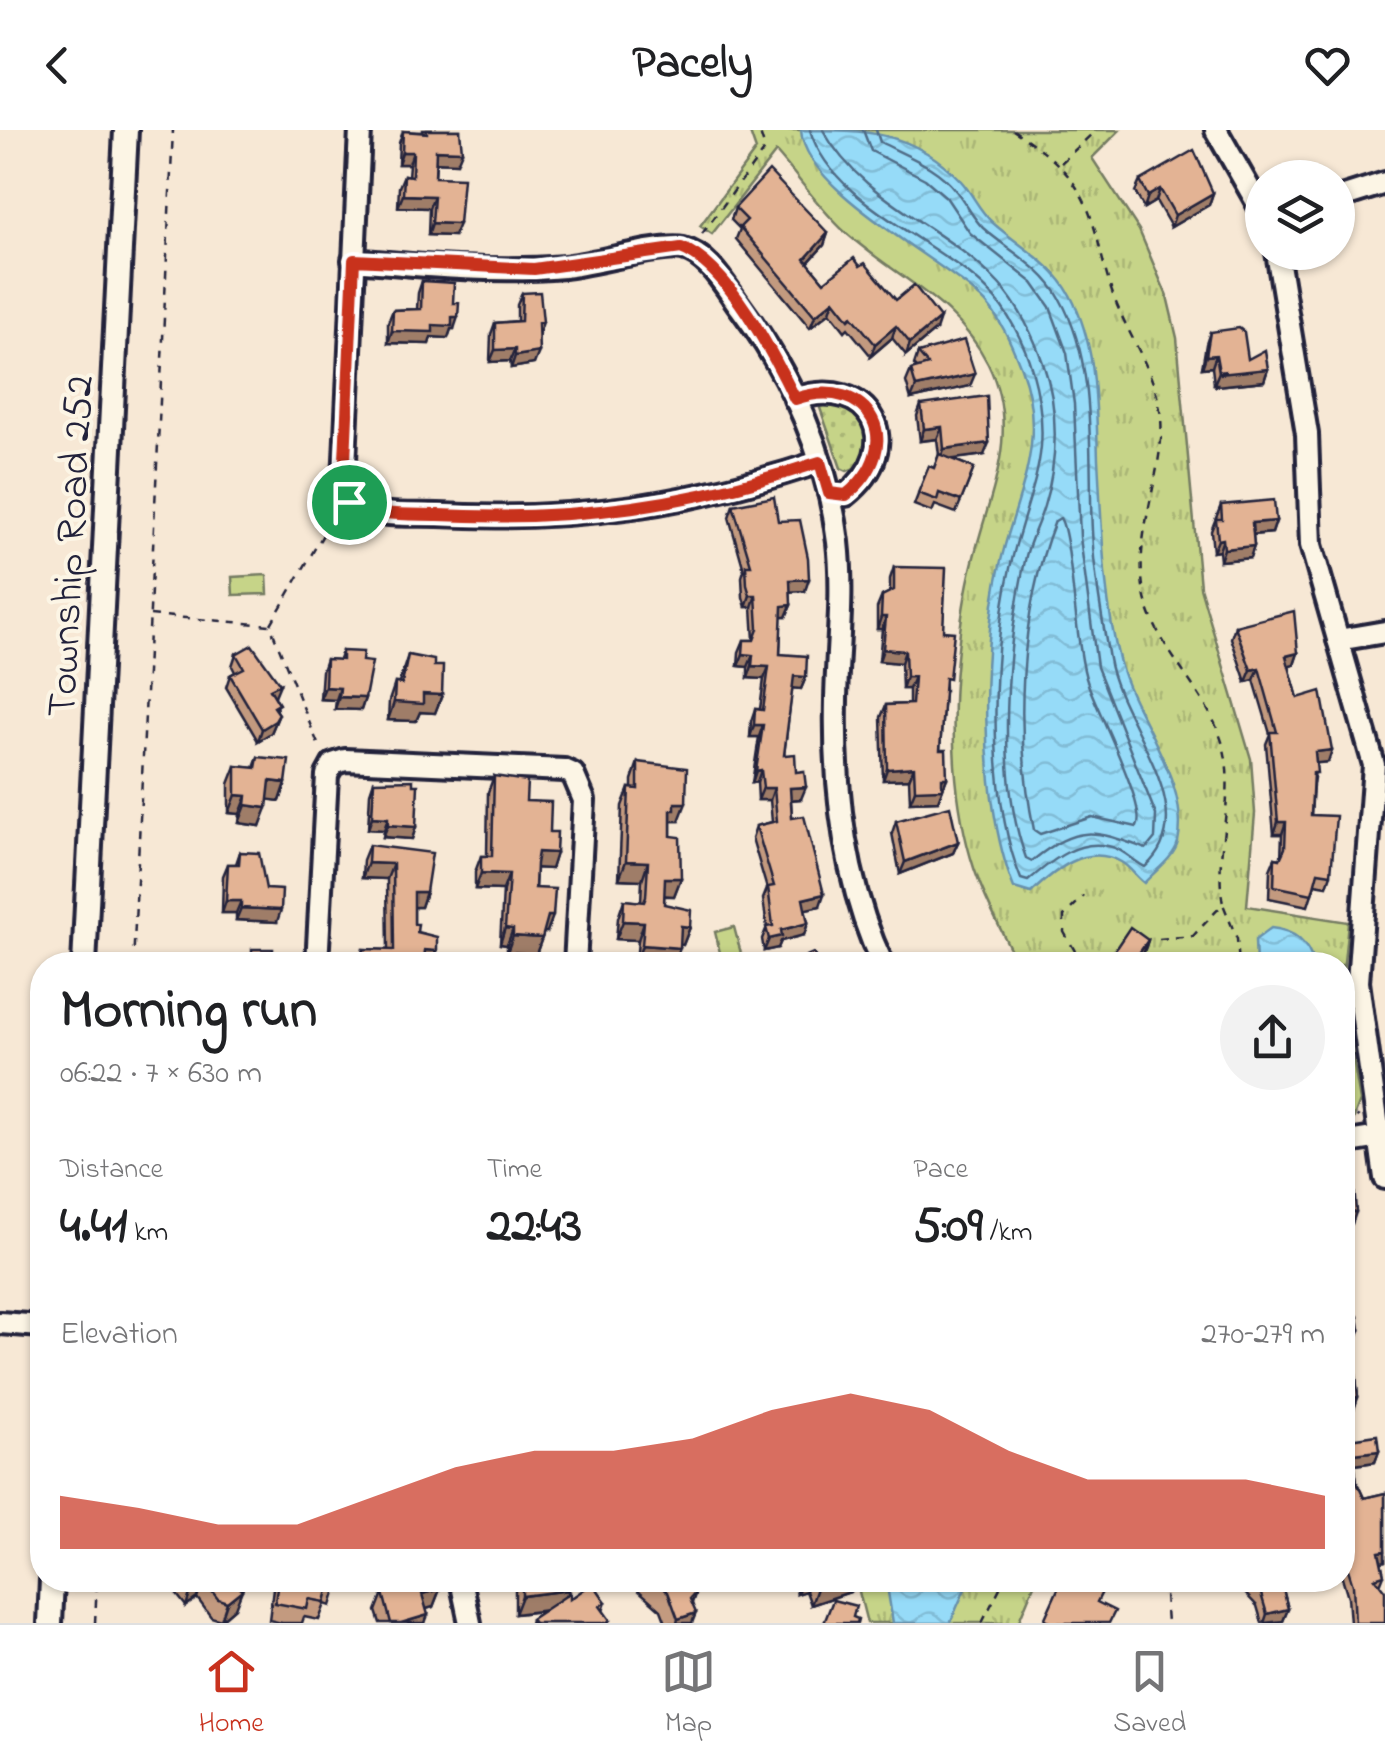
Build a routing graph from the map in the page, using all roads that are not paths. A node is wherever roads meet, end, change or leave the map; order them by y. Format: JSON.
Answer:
{"nodes":[{"id":1,"x":126,"y":130,"type":"edge"},
{"id":2,"x":360,"y":130,"type":"edge"},
{"id":3,"x":1216,"y":130,"type":"edge"},
{"id":4,"x":1245,"y":181,"type":"edge"},
{"id":5,"x":1385,"y":183,"type":"edge"},
{"id":6,"x":1355,"y":193,"type":"edge"},
{"id":7,"x":354,"y":260,"type":"junction"},
{"id":8,"x":1279,"y":270,"type":"edge"},
{"id":9,"x":795,"y":399,"type":"junction"},
{"id":10,"x":820,"y":462,"type":"junction"},
{"id":11,"x":829,"y":493,"type":"junction"},
{"id":12,"x":1385,"y":632,"type":"edge"},
{"id":13,"x":1338,"y":640,"type":"junction"},
{"id":14,"x":1376,"y":881,"type":"edge"},
{"id":15,"x":85,"y":952,"type":"edge"},
{"id":16,"x":317,"y":952,"type":"edge"},
{"id":17,"x":576,"y":952,"type":"edge"},
{"id":18,"x":878,"y":952,"type":"edge"},
{"id":19,"x":1380,"y":1137,"type":"junction"},
{"id":20,"x":1355,"y":1141,"type":"edge"},
{"id":21,"x":1385,"y":1178,"type":"edge"},
{"id":22,"x":0,"y":1323,"type":"edge"},
{"id":23,"x":30,"y":1325,"type":"edge"},
{"id":24,"x":51,"y":1592,"type":"edge"},
{"id":25,"x":464,"y":1592,"type":"edge"},
{"id":26,"x":50,"y":1623,"type":"edge"},
{"id":27,"x":470,"y":1623,"type":"edge"}],
"edges":[{"from":1,"to":15,"type":"street","name":"Township Road 252"},
{"from":2,"to":7,"type":"street"},
{"from":3,"to":4,"type":"street"},
{"from":5,"to":6,"type":"street"},
{"from":7,"to":9,"type":"street"},
{"from":7,"to":10,"type":"street"},
{"from":8,"to":13,"type":"street"},
{"from":9,"to":10,"type":"street"},
{"from":9,"to":11,"type":"street"},
{"from":10,"to":11,"type":"street"},
{"from":11,"to":18,"type":"street"},
{"from":12,"to":13,"type":"street"},
{"from":13,"to":14,"type":"street"},
{"from":14,"to":19,"type":"street"},
{"from":16,"to":17,"type":"street"},
{"from":19,"to":20,"type":"street"},
{"from":19,"to":21,"type":"street"},
{"from":22,"to":23,"type":"street"},
{"from":24,"to":26,"type":"street"},
{"from":25,"to":27,"type":"street"}]}
